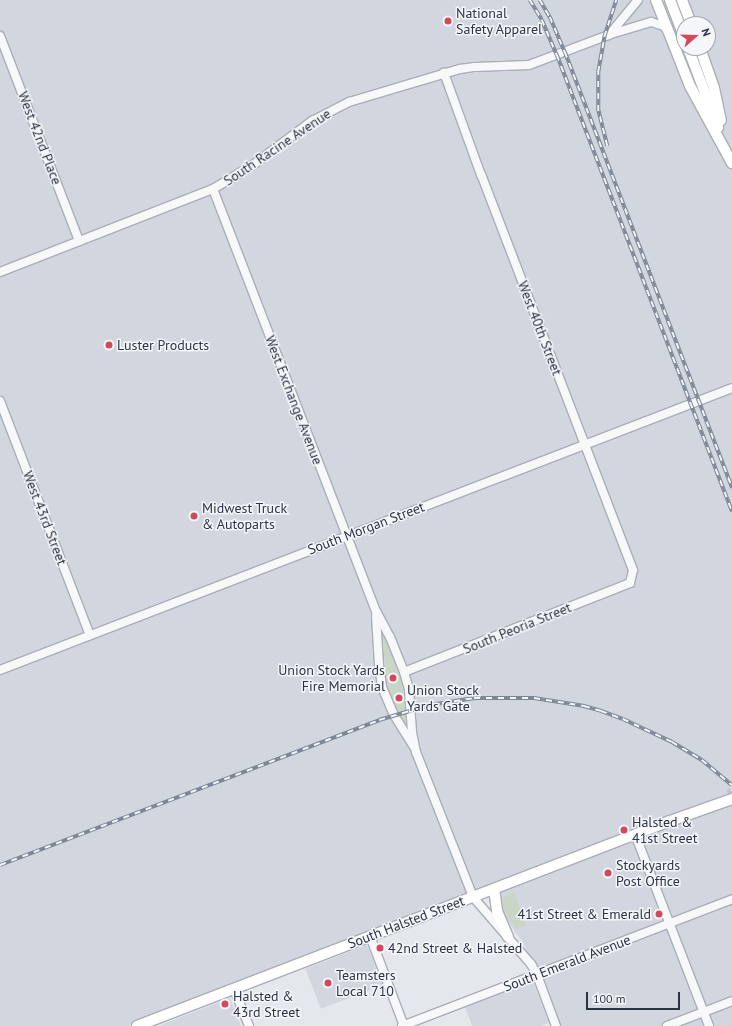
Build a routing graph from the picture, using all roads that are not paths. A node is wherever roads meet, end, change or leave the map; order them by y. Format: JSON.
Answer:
{"nodes":[{"id":1,"x":638,"y":0,"type":"edge"},
{"id":2,"x":656,"y":0,"type":"edge"},
{"id":3,"x":682,"y":0,"type":"edge"},
{"id":4,"x":671,"y":2,"type":"edge"},
{"id":5,"x":676,"y":16,"type":"edge"},
{"id":6,"x":688,"y":16,"type":"edge"},
{"id":7,"x":669,"y":33,"type":"junction"},
{"id":8,"x":609,"y":35,"type":"junction"},
{"id":9,"x":0,"y":36,"type":"edge"},
{"id":10,"x":691,"y":56,"type":"edge"},
{"id":11,"x":703,"y":56,"type":"edge"},
{"id":12,"x":444,"y":73,"type":"junction"},
{"id":13,"x":732,"y":163,"type":"edge"},
{"id":14,"x":213,"y":189,"type":"junction"},
{"id":15,"x":79,"y":241,"type":"junction"},
{"id":16,"x":0,"y":272,"type":"edge"},
{"id":17,"x":732,"y":388,"type":"edge"},
{"id":18,"x":0,"y":401,"type":"edge"},
{"id":19,"x":584,"y":445,"type":"junction"},
{"id":20,"x":346,"y":535,"type":"junction"},
{"id":21,"x":630,"y":583,"type":"joint"},
{"id":22,"x":376,"y":611,"type":"junction"},
{"id":23,"x":90,"y":635,"type":"junction"},
{"id":24,"x":0,"y":670,"type":"edge"},
{"id":25,"x":404,"y":672,"type":"junction"},
{"id":26,"x":416,"y":752,"type":"junction"},
{"id":27,"x":730,"y":797,"type":"edge"},
{"id":28,"x":634,"y":834,"type":"junction"},
{"id":29,"x":494,"y":889,"type":"junction"},
{"id":30,"x":473,"y":897,"type":"junction"},
{"id":31,"x":732,"y":899,"type":"edge"},
{"id":32,"x":669,"y":923,"type":"junction"},
{"id":33,"x":370,"y":936,"type":"junction"},
{"id":34,"x":508,"y":937,"type":"junction"},
{"id":35,"x":537,"y":974,"type":"junction"},
{"id":36,"x":234,"y":989,"type":"junction"},
{"id":37,"x":732,"y":1001,"type":"edge"},
{"id":38,"x":704,"y":1012,"type":"junction"},
{"id":39,"x":137,"y":1026,"type":"edge"},
{"id":40,"x":249,"y":1026,"type":"edge"},
{"id":41,"x":403,"y":1026,"type":"edge"},
{"id":42,"x":556,"y":1026,"type":"edge"},
{"id":43,"x":667,"y":1026,"type":"edge"},
{"id":44,"x":709,"y":1026,"type":"edge"}],
"edges":[{"from":1,"to":8,"type":"street","name":"South Racine Avenue"},
{"from":2,"to":7,"type":"main road"},
{"from":3,"to":6,"type":"main road"},
{"from":4,"to":5,"type":"main road"},
{"from":7,"to":8,"type":"street"},
{"from":7,"to":13,"type":"main road"},
{"from":8,"to":12,"type":"street","name":"South Racine Avenue"},
{"from":9,"to":15,"type":"street","name":"West 42nd Place"},
{"from":10,"to":13,"type":"main road"},
{"from":11,"to":13,"type":"main road"},
{"from":12,"to":14,"type":"street","name":"South Racine Avenue"},
{"from":12,"to":19,"type":"street","name":"West 40th Street"},
{"from":14,"to":15,"type":"street","name":"South Racine Avenue"},
{"from":14,"to":20,"type":"street","name":"West Exchange Avenue"},
{"from":15,"to":16,"type":"street","name":"South Racine Avenue"},
{"from":17,"to":19,"type":"street","name":"South Morgan Street"},
{"from":18,"to":23,"type":"street","name":"West 43rd Street"},
{"from":19,"to":20,"type":"street","name":"South Morgan Street"},
{"from":19,"to":21,"type":"street","name":"West 40th Street"},
{"from":20,"to":22,"type":"street","name":"West Exchange Avenue"},
{"from":20,"to":23,"type":"street","name":"South Morgan Street"},
{"from":21,"to":25,"type":"street","name":"South Peoria Street"},
{"from":22,"to":25,"type":"street","name":"West Exchange Avenue"},
{"from":22,"to":26,"type":"street","name":"West Exchange Avenue"},
{"from":23,"to":24,"type":"street","name":"South Morgan Street"},
{"from":25,"to":26,"type":"street","name":"West Exchange Avenue"},
{"from":26,"to":30,"type":"street","name":"West Exchange Avenue"},
{"from":27,"to":28,"type":"main road","name":"South Halsted Street"},
{"from":28,"to":29,"type":"main road","name":"South Halsted Street"},
{"from":28,"to":32,"type":"street"},
{"from":29,"to":30,"type":"main road","name":"South Halsted Street"},
{"from":29,"to":34,"type":"main road"},
{"from":30,"to":33,"type":"main road","name":"South Halsted Street"},
{"from":30,"to":34,"type":"street","name":"West Exchange Avenue"},
{"from":31,"to":32,"type":"street","name":"South Emerald Avenue"},
{"from":32,"to":35,"type":"street","name":"South Emerald Avenue"},
{"from":32,"to":38,"type":"street"},
{"from":33,"to":36,"type":"main road","name":"South Halsted Street"},
{"from":33,"to":41,"type":"street"},
{"from":34,"to":35,"type":"street","name":"West Exchange Avenue"},
{"from":35,"to":41,"type":"street","name":"South Emerald Avenue"},
{"from":35,"to":42,"type":"street","name":"West Exchange Avenue"},
{"from":36,"to":39,"type":"main road","name":"South Halsted Street"},
{"from":36,"to":40,"type":"street"},
{"from":37,"to":38,"type":"street"},
{"from":38,"to":43,"type":"street"},
{"from":38,"to":44,"type":"street"}]}
